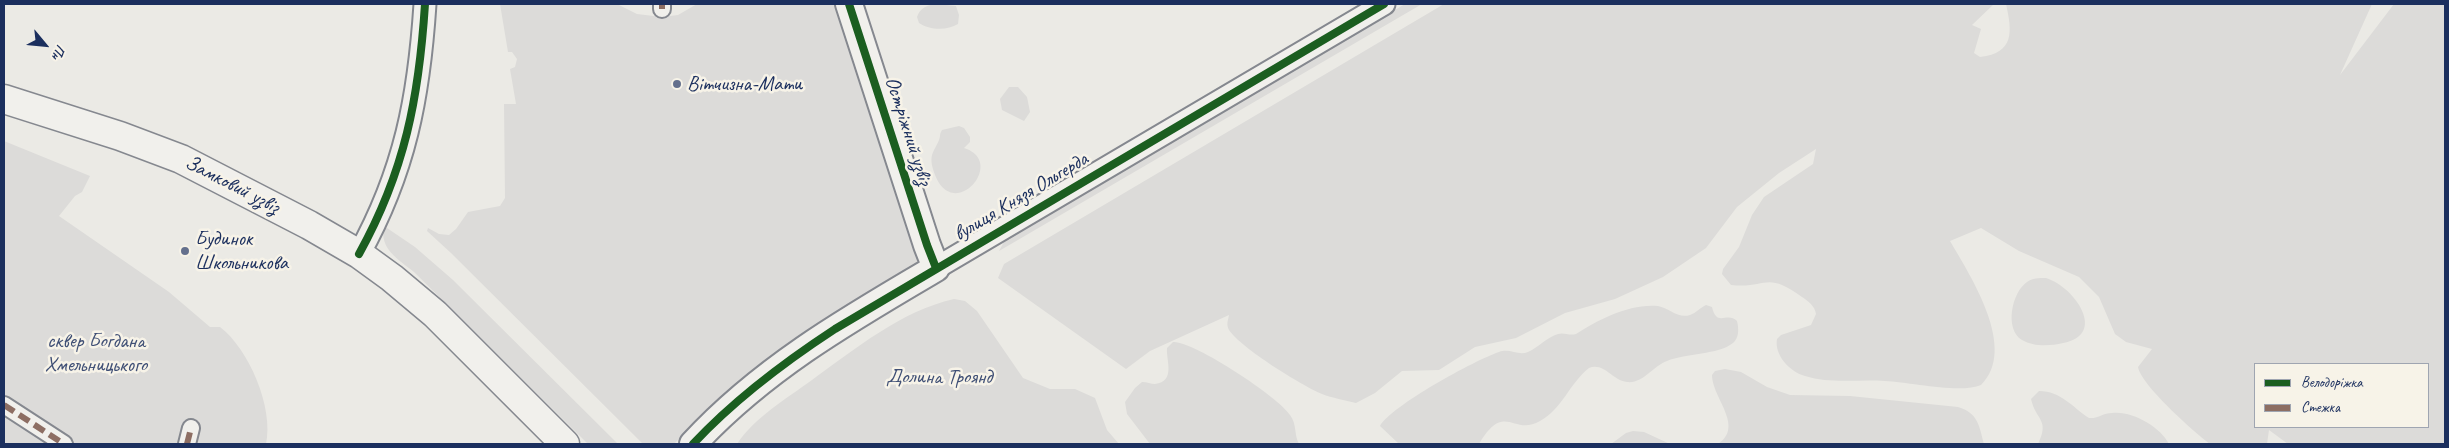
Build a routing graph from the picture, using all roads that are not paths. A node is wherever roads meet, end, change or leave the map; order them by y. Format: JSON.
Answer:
{"nodes":[{"id":1,"x":425,"y":4,"type":"edge"},
{"id":2,"x":849,"y":4,"type":"edge"},
{"id":3,"x":1384,"y":4,"type":"edge"},
{"id":4,"x":4,"y":99,"type":"edge"},
{"id":5,"x":359,"y":254,"type":"junction"},
{"id":6,"x":936,"y":268,"type":"junction"},
{"id":7,"x":4,"y":405,"type":"edge"},
{"id":8,"x":191,"y":428,"type":"dead end"},
{"id":9,"x":64,"y":444,"type":"edge"},
{"id":10,"x":187,"y":444,"type":"edge"},
{"id":11,"x":565,"y":444,"type":"edge"},
{"id":12,"x":693,"y":444,"type":"edge"}],
"edges":[{"from":1,"to":5,"type":"street"},
{"from":2,"to":6,"type":"street","name":"Остріжний узвіз"},
{"from":3,"to":6,"type":"street","name":"вулиця Князя Ольгерда"},
{"from":4,"to":5,"type":"main road","name":"Замковий узвіз"},
{"from":5,"to":11,"type":"main road","name":"Замковий узвіз"},
{"from":6,"to":12,"type":"street","name":"вулиця Князя Ольгерда"},
{"from":7,"to":9,"type":"street"},
{"from":8,"to":10,"type":"street"}]}
